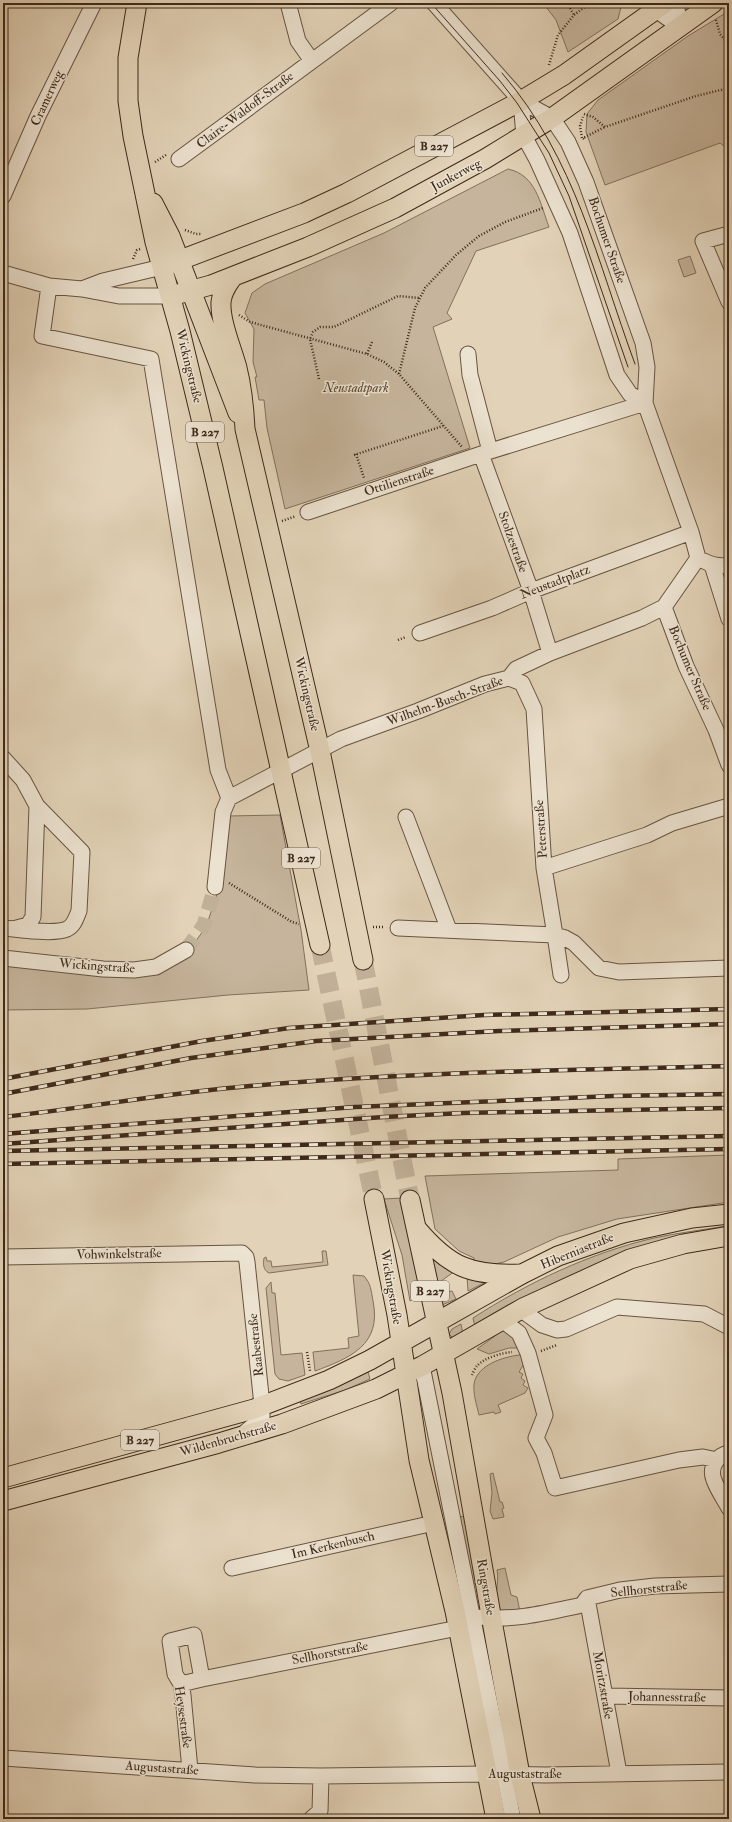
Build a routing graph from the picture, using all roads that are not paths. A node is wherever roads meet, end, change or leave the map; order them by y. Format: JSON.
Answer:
{"nodes":[{"id":1,"x":94,"y":3,"type":"edge"},
{"id":2,"x":137,"y":3,"type":"edge"},
{"id":3,"x":288,"y":3,"type":"edge"},
{"id":4,"x":392,"y":3,"type":"edge"},
{"id":5,"x":434,"y":3,"type":"edge"},
{"id":6,"x":676,"y":3,"type":"edge"},
{"id":7,"x":658,"y":5,"type":"edge"},
{"id":8,"x":714,"y":9,"type":"edge"},
{"id":9,"x":680,"y":27,"type":"junction"},
{"id":10,"x":312,"y":61,"type":"junction"},
{"id":11,"x":522,"y":101,"type":"junction"},
{"id":12,"x":552,"y":118,"type":"junction"},
{"id":13,"x":524,"y":136,"type":"junction"},
{"id":14,"x":179,"y":159,"type":"road end"},
{"id":15,"x":142,"y":181,"type":"junction"},
{"id":16,"x":3,"y":196,"type":"edge"},
{"id":17,"x":729,"y":234,"type":"edge"},
{"id":18,"x":180,"y":261,"type":"junction"},
{"id":19,"x":162,"y":267,"type":"junction"},
{"id":20,"x":3,"y":273,"type":"edge"},
{"id":21,"x":232,"y":278,"type":"junction"},
{"id":22,"x":49,"y":286,"type":"junction"},
{"id":23,"x":82,"y":289,"type":"junction"},
{"id":24,"x":190,"y":291,"type":"junction"},
{"id":25,"x":171,"y":296,"type":"junction"},
{"id":26,"x":729,"y":302,"type":"edge"},
{"id":27,"x":468,"y":354,"type":"dead end"},
{"id":28,"x":645,"y":403,"type":"junction"},
{"id":29,"x":245,"y":429,"type":"junction"},
{"id":30,"x":486,"y":452,"type":"junction"},
{"id":31,"x":308,"y":512,"type":"dead end"},
{"id":32,"x":691,"y":532,"type":"junction"},
{"id":33,"x":698,"y":558,"type":"junction"},
{"id":34,"x":712,"y":565,"type":"junction"},
{"id":35,"x":729,"y":565,"type":"edge"},
{"id":36,"x":531,"y":591,"type":"junction"},
{"id":37,"x":664,"y":607,"type":"junction"},
{"id":38,"x":729,"y":619,"type":"edge"},
{"id":39,"x":420,"y":633,"type":"dead end"},
{"id":40,"x":550,"y":653,"type":"junction"},
{"id":41,"x":509,"y":678,"type":"junction"},
{"id":42,"x":723,"y":728,"type":"edge"},
{"id":43,"x":320,"y":751,"type":"junction"},
{"id":44,"x":3,"y":758,"type":"edge"},
{"id":45,"x":729,"y":765,"type":"edge"},
{"id":46,"x":282,"y":771,"type":"junction"},
{"id":47,"x":229,"y":798,"type":"junction"},
{"id":48,"x":37,"y":806,"type":"junction"},
{"id":49,"x":729,"y":806,"type":"edge"},
{"id":50,"x":406,"y":817,"type":"dead end"},
{"id":51,"x":544,"y":868,"type":"junction"},
{"id":52,"x":216,"y":884,"type":"tunnel mouth"},
{"id":53,"x":398,"y":928,"type":"dead end"},
{"id":54,"x":8,"y":929,"type":"edge"},
{"id":55,"x":449,"y":930,"type":"junction"},
{"id":56,"x":555,"y":935,"type":"junction"},
{"id":57,"x":318,"y":937,"type":"tunnel mouth"},
{"id":58,"x":186,"y":950,"type":"tunnel mouth"},
{"id":59,"x":3,"y":958,"type":"edge"},
{"id":60,"x":363,"y":960,"type":"tunnel mouth"},
{"id":61,"x":729,"y":968,"type":"edge"},
{"id":62,"x":561,"y":975,"type":"dead end"},
{"id":63,"x":374,"y":1199,"type":"tunnel mouth"},
{"id":64,"x":410,"y":1200,"type":"tunnel mouth"},
{"id":65,"x":729,"y":1214,"type":"edge"},
{"id":66,"x":416,"y":1228,"type":"junction"},
{"id":67,"x":729,"y":1236,"type":"edge"},
{"id":68,"x":235,"y":1252,"type":"joint"},
{"id":69,"x":3,"y":1257,"type":"edge"},
{"id":70,"x":522,"y":1274,"type":"junction"},
{"id":71,"x":523,"y":1308,"type":"junction"},
{"id":72,"x":502,"y":1320,"type":"junction"},
{"id":73,"x":437,"y":1321,"type":"junction"},
{"id":74,"x":729,"y":1327,"type":"edge"},
{"id":75,"x":400,"y":1342,"type":"junction"},
{"id":76,"x":444,"y":1354,"type":"junction"},
{"id":77,"x":422,"y":1366,"type":"junction"},
{"id":78,"x":405,"y":1375,"type":"junction"},
{"id":79,"x":262,"y":1405,"type":"junction"},
{"id":80,"x":241,"y":1436,"type":"junction"},
{"id":81,"x":723,"y":1456,"type":"edge"},
{"id":82,"x":3,"y":1478,"type":"edge"},
{"id":83,"x":3,"y":1502,"type":"edge"},
{"id":84,"x":729,"y":1508,"type":"edge"},
{"id":85,"x":434,"y":1523,"type":"junction"},
{"id":86,"x":232,"y":1568,"type":"dead end"},
{"id":87,"x":729,"y":1584,"type":"edge"},
{"id":88,"x":587,"y":1598,"type":"junction"},
{"id":89,"x":483,"y":1618,"type":"junction"},
{"id":90,"x":457,"y":1619,"type":"junction"},
{"id":91,"x":202,"y":1679,"type":"junction"},
{"id":92,"x":181,"y":1684,"type":"junction"},
{"id":93,"x":606,"y":1696,"type":"junction"},
{"id":94,"x":729,"y":1698,"type":"edge"},
{"id":95,"x":3,"y":1758,"type":"edge"},
{"id":96,"x":190,"y":1770,"type":"junction"},
{"id":97,"x":729,"y":1772,"type":"edge"},
{"id":98,"x":618,"y":1773,"type":"junction"},
{"id":99,"x":504,"y":1774,"type":"junction"},
{"id":100,"x":321,"y":1776,"type":"junction"},
{"id":101,"x":320,"y":1816,"type":"edge"},
{"id":102,"x":496,"y":1819,"type":"edge"},
{"id":103,"x":514,"y":1819,"type":"edge"},
{"id":104,"x":531,"y":1819,"type":"edge"}],
"edges":[{"from":1,"to":16,"type":"street","name":"Cramerweg"},
{"from":2,"to":15,"type":"main road","name":"Wickingstraße"},
{"from":3,"to":10,"type":"street"},
{"from":4,"to":10,"type":"street","name":"Claire-Waldoff-Straße"},
{"from":5,"to":11,"type":"street","name":"Bochumer Straße"},
{"from":6,"to":9,"type":"street"},
{"from":7,"to":9,"type":"street"},
{"from":7,"to":11,"type":"main road","number":"B 227"},
{"from":8,"to":9,"type":"main road","name":"Junkerweg","number":"B 227"},
{"from":9,"to":12,"type":"main road","name":"Junkerweg","number":"B 227"},
{"from":10,"to":14,"type":"street","name":"Claire-Waldoff-Straße"},
{"from":11,"to":12,"type":"street","name":"Bochumer Straße"},
{"from":11,"to":13,"type":"street"},
{"from":11,"to":18,"type":"main road","number":"B 227"},
{"from":12,"to":13,"type":"main road","name":"Junkerweg","number":"B 227"},
{"from":12,"to":28,"type":"street","name":"Bochumer Straße"},
{"from":13,"to":21,"type":"main road","name":"Junkerweg","number":"B 227"},
{"from":13,"to":28,"type":"street"},
{"from":15,"to":18,"type":"main road","name":"Wickingstraße"},
{"from":15,"to":19,"type":"main road","name":"Wickingstraße"},
{"from":17,"to":26,"type":"street"},
{"from":18,"to":19,"type":"main road"},
{"from":18,"to":24,"type":"main road","name":"Wickingstraße"},
{"from":19,"to":23,"type":"street"},
{"from":19,"to":25,"type":"main road","name":"Wickingstraße","number":"B 227"},
{"from":20,"to":22,"type":"street"},
{"from":21,"to":24,"type":"main road","name":"Junkerweg"},
{"from":21,"to":29,"type":"main road","name":"Wickingstraße"},
{"from":22,"to":23,"type":"street"},
{"from":22,"to":47,"type":"street"},
{"from":23,"to":25,"type":"street"},
{"from":24,"to":25,"type":"main road","name":"Junkerweg"},
{"from":24,"to":29,"type":"main road","name":"Wickingstraße"},
{"from":25,"to":46,"type":"main road","name":"Wickingstraße","number":"B 227"},
{"from":27,"to":30,"type":"street"},
{"from":28,"to":30,"type":"street","name":"Ottilienstraße"},
{"from":28,"to":32,"type":"street","name":"Bochumer Straße"},
{"from":29,"to":43,"type":"main road","name":"Wickingstraße"},
{"from":30,"to":31,"type":"street","name":"Ottilienstraße"},
{"from":30,"to":36,"type":"street","name":"Stolzestraße"},
{"from":32,"to":33,"type":"street","name":"Bochumer Straße"},
{"from":32,"to":36,"type":"street","name":"Neustadtplatz"},
{"from":33,"to":34,"type":"street"},
{"from":33,"to":37,"type":"street","name":"Wilhelm-Busch-Straße"},
{"from":34,"to":35,"type":"street"},
{"from":34,"to":38,"type":"street"},
{"from":36,"to":39,"type":"street","name":"Neustadtplatz"},
{"from":36,"to":40,"type":"street","name":"Stolzestraße"},
{"from":37,"to":40,"type":"street","name":"Wilhelm-Busch-Straße"},
{"from":37,"to":42,"type":"street","name":"Bochumer Straße"},
{"from":40,"to":41,"type":"street","name":"Wilhelm-Busch-Straße"},
{"from":41,"to":43,"type":"street","name":"Wilhelm-Busch-Straße"},
{"from":41,"to":51,"type":"street","name":"Peterstraße"},
{"from":42,"to":45,"type":"street","name":"Bochumer Straße"},
{"from":43,"to":46,"type":"street","name":"Wilhelm-Busch-Straße"},
{"from":43,"to":60,"type":"main road","name":"Wickingstraße"},
{"from":44,"to":48,"type":"street"},
{"from":46,"to":47,"type":"street"},
{"from":46,"to":57,"type":"main road","name":"Wickingstraße","number":"B 227"},
{"from":47,"to":52,"type":"street"},
{"from":48,"to":54,"type":"street"},
{"from":48,"to":54,"type":"street"},
{"from":49,"to":51,"type":"street","name":"Peterstraße"},
{"from":50,"to":55,"type":"street"},
{"from":51,"to":56,"type":"street"},
{"from":53,"to":55,"type":"street"},
{"from":55,"to":56,"type":"street"},
{"from":56,"to":61,"type":"street"},
{"from":56,"to":62,"type":"street"},
{"from":58,"to":59,"type":"street","name":"Wickingstraße"},
{"from":63,"to":75,"type":"main road","name":"Wickingstraße","number":"B 227"},
{"from":64,"to":66,"type":"main road","number":"B 227"},
{"from":65,"to":70,"type":"main road","name":"Hiberniastraße"},
{"from":66,"to":70,"type":"main road"},
{"from":66,"to":73,"type":"main road","number":"B 227"},
{"from":67,"to":71,"type":"main road"},
{"from":68,"to":69,"type":"street","name":"Vohwinkelstraße"},
{"from":68,"to":79,"type":"street","name":"Raabestraße"},
{"from":70,"to":73,"type":"main road","name":"Hiberniastraße"},
{"from":71,"to":72,"type":"main road"},
{"from":71,"to":74,"type":"street"},
{"from":72,"to":76,"type":"main road"},
{"from":72,"to":81,"type":"street"},
{"from":73,"to":75,"type":"main road","name":"Wildenbruchstraße","number":"B 227"},
{"from":73,"to":76,"type":"main road","number":"B 227"},
{"from":75,"to":78,"type":"main road","name":"Wickingstraße"},
{"from":75,"to":79,"type":"main road","name":"Wildenbruchstraße","number":"B 227"},
{"from":76,"to":77,"type":"main road","name":"Wildenbruchstraße","number":"B 227"},
{"from":76,"to":89,"type":"main road","name":"Ringstraße"},
{"from":77,"to":78,"type":"main road","name":"Wildenbruchstraße","number":"B 227"},
{"from":77,"to":89,"type":"street"},
{"from":78,"to":80,"type":"main road","name":"Wildenbruchstraße","number":"B 227"},
{"from":78,"to":85,"type":"main road","name":"Ringstraße"},
{"from":79,"to":80,"type":"street","name":"Raabestraße"},
{"from":79,"to":82,"type":"main road","name":"Wildenbruchstraße","number":"B 227"},
{"from":80,"to":83,"type":"main road","name":"Wildenbruchstraße","number":"B 227"},
{"from":81,"to":84,"type":"street"},
{"from":85,"to":86,"type":"street","name":"Im Kerkenbusch"},
{"from":85,"to":90,"type":"main road","name":"Ringstraße"},
{"from":87,"to":88,"type":"street","name":"Sellhorststraße"},
{"from":88,"to":89,"type":"street","name":"Sellhorststraße"},
{"from":88,"to":93,"type":"street","name":"Moritzstraße"},
{"from":89,"to":90,"type":"street","name":"Sellhorststraße"},
{"from":89,"to":99,"type":"main road","name":"Ringstraße"},
{"from":90,"to":91,"type":"street","name":"Sellhorststraße"},
{"from":90,"to":99,"type":"main road","name":"Ringstraße"},
{"from":91,"to":92,"type":"street","name":"Sellhorststraße"},
{"from":91,"to":92,"type":"street","name":"Heysestraße"},
{"from":92,"to":96,"type":"street","name":"Heysestraße"},
{"from":93,"to":94,"type":"street","name":"Johannesstraße"},
{"from":93,"to":98,"type":"street","name":"Moritzstraße"},
{"from":95,"to":96,"type":"street","name":"Augustastraße"},
{"from":96,"to":100,"type":"street","name":"Augustastraße"},
{"from":97,"to":98,"type":"street","name":"Augustastraße"},
{"from":98,"to":99,"type":"street","name":"Augustastraße"},
{"from":99,"to":100,"type":"street","name":"Augustastraße"},
{"from":99,"to":102,"type":"main road","name":"Ringstraße"},
{"from":99,"to":103,"type":"street"},
{"from":99,"to":104,"type":"main road","name":"Ringstraße"},
{"from":100,"to":101,"type":"street"}]}
